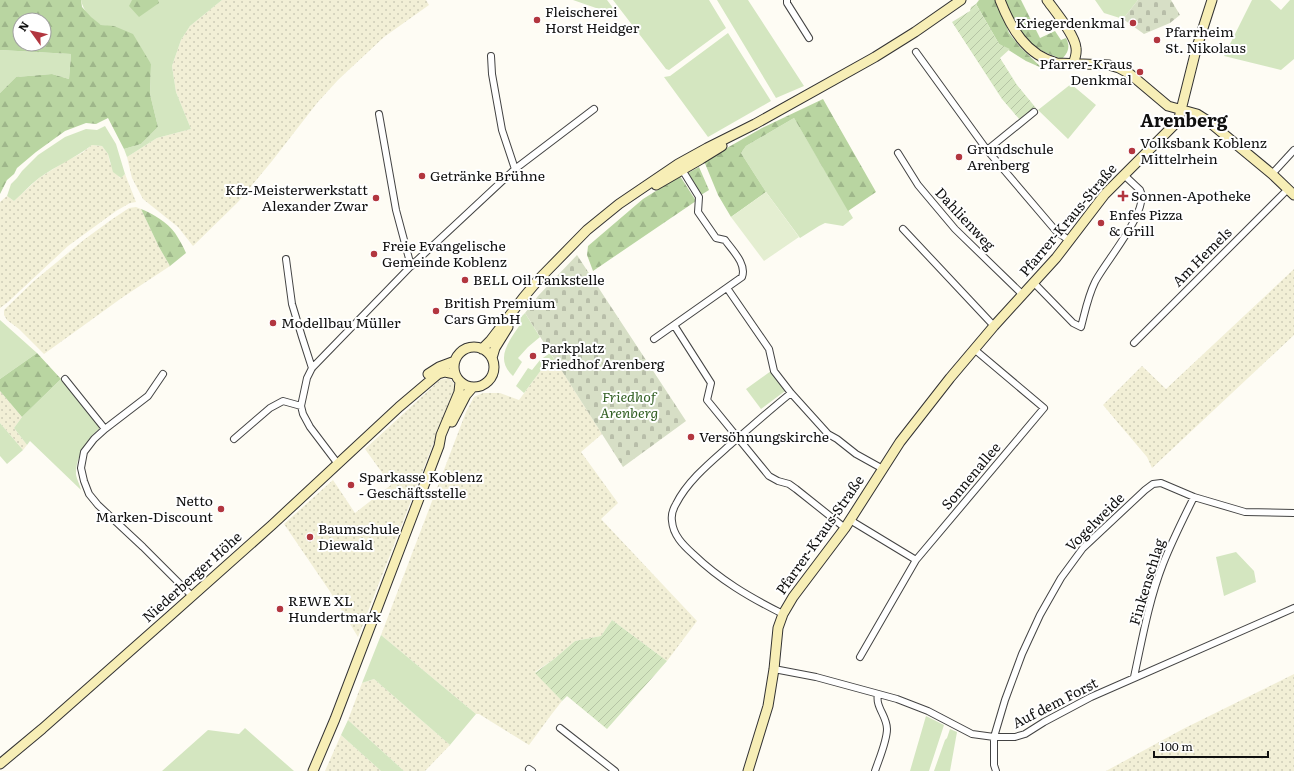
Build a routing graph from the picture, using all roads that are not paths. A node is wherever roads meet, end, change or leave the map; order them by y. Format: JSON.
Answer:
{"nodes":[{"id":1,"x":787,"y":0,"type":"edge"},
{"id":2,"x":1000,"y":0,"type":"edge"},
{"id":3,"x":1047,"y":0,"type":"edge"},
{"id":4,"x":1212,"y":0,"type":"edge"},
{"id":5,"x":958,"y":1,"type":"edge"},
{"id":6,"x":809,"y":38,"type":"dead end"},
{"id":7,"x":916,"y":52,"type":"dead end"},
{"id":8,"x":491,"y":56,"type":"dead end"},
{"id":9,"x":1073,"y":64,"type":"junction"},
{"id":10,"x":594,"y":109,"type":"dead end"},
{"id":11,"x":1181,"y":110,"type":"junction"},
{"id":12,"x":1034,"y":112,"type":"dead end"},
{"id":13,"x":379,"y":114,"type":"dead end"},
{"id":14,"x":987,"y":150,"type":"junction"},
{"id":15,"x":1294,"y":150,"type":"edge"},
{"id":16,"x":898,"y":153,"type":"dead end"},
{"id":17,"x":680,"y":167,"type":"junction"},
{"id":18,"x":515,"y":169,"type":"junction"},
{"id":19,"x":1272,"y":174,"type":"junction"},
{"id":20,"x":1124,"y":175,"type":"junction"},
{"id":21,"x":1291,"y":192,"type":"edge"},
{"id":22,"x":903,"y":229,"type":"dead end"},
{"id":23,"x":1070,"y":241,"type":"junction"},
{"id":24,"x":286,"y":258,"type":"dead end"},
{"id":25,"x":410,"y":266,"type":"junction"},
{"id":26,"x":1034,"y":283,"type":"junction"},
{"id":27,"x":727,"y":288,"type":"junction"},
{"id":28,"x":1023,"y":295,"type":"junction"},
{"id":29,"x":674,"y":325,"type":"junction"},
{"id":30,"x":994,"y":326,"type":"junction"},
{"id":31,"x":654,"y":339,"type":"dead end"},
{"id":32,"x":1134,"y":343,"type":"dead end"},
{"id":33,"x":482,"y":349,"type":"junction"},
{"id":34,"x":974,"y":349,"type":"junction"},
{"id":35,"x":492,"y":358,"type":"junction"},
{"id":36,"x":455,"y":361,"type":"junction"},
{"id":37,"x":312,"y":368,"type":"junction"},
{"id":38,"x":163,"y":374,"type":"dead end"},
{"id":39,"x":458,"y":378,"type":"junction"},
{"id":40,"x":65,"y":379,"type":"dead end"},
{"id":41,"x":473,"y":388,"type":"junction"},
{"id":42,"x":791,"y":393,"type":"junction"},
{"id":43,"x":301,"y":406,"type":"junction"},
{"id":44,"x":399,"y":407,"type":"junction"},
{"id":45,"x":105,"y":429,"type":"junction"},
{"id":46,"x":738,"y":438,"type":"junction"},
{"id":47,"x":234,"y":439,"type":"dead end"},
{"id":48,"x":439,"y":446,"type":"junction"},
{"id":49,"x":338,"y":464,"type":"junction"},
{"id":50,"x":883,"y":469,"type":"junction"},
{"id":51,"x":1194,"y":497,"type":"junction"},
{"id":52,"x":1294,"y":513,"type":"edge"},
{"id":53,"x":848,"y":524,"type":"junction"},
{"id":54,"x":916,"y":560,"type":"junction"},
{"id":55,"x":192,"y":596,"type":"junction"},
{"id":56,"x":1294,"y":608,"type":"edge"},
{"id":57,"x":783,"y":614,"type":"junction"},
{"id":58,"x":860,"y":657,"type":"dead end"},
{"id":59,"x":774,"y":669,"type":"junction"},
{"id":60,"x":1134,"y":678,"type":"junction"},
{"id":61,"x":878,"y":694,"type":"junction"},
{"id":62,"x":560,"y":728,"type":"dead end"},
{"id":63,"x":994,"y":737,"type":"junction"},
{"id":64,"x":0,"y":764,"type":"edge"},
{"id":65,"x":313,"y":771,"type":"edge"},
{"id":66,"x":615,"y":771,"type":"edge"},
{"id":67,"x":748,"y":771,"type":"edge"},
{"id":68,"x":875,"y":771,"type":"edge"},
{"id":69,"x":996,"y":771,"type":"edge"}],
"edges":[{"from":1,"to":6,"type":"street"},
{"from":2,"to":9,"type":"street"},
{"from":3,"to":9,"type":"street"},
{"from":4,"to":11,"type":"street","name":"Pfarrer-Kraus-Straße"},
{"from":5,"to":17,"type":"street"},
{"from":7,"to":14,"type":"street"},
{"from":8,"to":18,"type":"street"},
{"from":9,"to":11,"type":"street"},
{"from":10,"to":18,"type":"street"},
{"from":11,"to":19,"type":"street"},
{"from":11,"to":20,"type":"street","name":"Pfarrer-Kraus-Straße"},
{"from":12,"to":14,"type":"street"},
{"from":13,"to":25,"type":"street"},
{"from":14,"to":23,"type":"street"},
{"from":15,"to":19,"type":"street"},
{"from":16,"to":28,"type":"street","name":"Dahlienweg"},
{"from":17,"to":27,"type":"street"},
{"from":17,"to":33,"type":"street"},
{"from":17,"to":35,"type":"street"},
{"from":18,"to":25,"type":"street"},
{"from":19,"to":21,"type":"street"},
{"from":20,"to":23,"type":"street","name":"Pfarrer-Kraus-Straße"},
{"from":20,"to":26,"type":"street"},
{"from":21,"to":32,"type":"street","name":"Am Hemels"},
{"from":22,"to":30,"type":"street"},
{"from":23,"to":26,"type":"street","name":"Pfarrer-Kraus-Straße"},
{"from":24,"to":37,"type":"street"},
{"from":25,"to":37,"type":"street"},
{"from":26,"to":28,"type":"street","name":"Pfarrer-Kraus-Straße"},
{"from":27,"to":29,"type":"street"},
{"from":27,"to":42,"type":"street"},
{"from":28,"to":30,"type":"street","name":"Pfarrer-Kraus-Straße"},
{"from":29,"to":31,"type":"street"},
{"from":29,"to":46,"type":"street"},
{"from":30,"to":34,"type":"street","name":"Pfarrer-Kraus-Straße"},
{"from":33,"to":35,"type":"street"},
{"from":33,"to":36,"type":"street"},
{"from":34,"to":50,"type":"street","name":"Pfarrer-Kraus-Straße"},
{"from":34,"to":54,"type":"street","name":"Sonnenallee"},
{"from":35,"to":41,"type":"street"},
{"from":36,"to":39,"type":"street"},
{"from":36,"to":44,"type":"street","name":"Niederberger Höhe"},
{"from":37,"to":43,"type":"street"},
{"from":38,"to":45,"type":"street"},
{"from":39,"to":41,"type":"street"},
{"from":39,"to":44,"type":"street","name":"Niederberger Höhe"},
{"from":39,"to":48,"type":"street"},
{"from":40,"to":45,"type":"street"},
{"from":41,"to":48,"type":"street"},
{"from":42,"to":46,"type":"street"},
{"from":42,"to":50,"type":"street"},
{"from":43,"to":47,"type":"street"},
{"from":43,"to":49,"type":"street"},
{"from":44,"to":49,"type":"street","name":"Niederberger Höhe"},
{"from":45,"to":55,"type":"street"},
{"from":46,"to":53,"type":"street"},
{"from":46,"to":57,"type":"street"},
{"from":48,"to":65,"type":"street"},
{"from":49,"to":55,"type":"street","name":"Niederberger Höhe"},
{"from":50,"to":53,"type":"street","name":"Pfarrer-Kraus-Straße"},
{"from":51,"to":52,"type":"street","name":"Vogelweide"},
{"from":51,"to":60,"type":"street","name":"Finkenschlag"},
{"from":51,"to":63,"type":"street","name":"Vogelweide"},
{"from":53,"to":54,"type":"street"},
{"from":53,"to":57,"type":"street","name":"Pfarrer-Kraus-Straße"},
{"from":54,"to":58,"type":"street","name":"Sonnenallee"},
{"from":55,"to":64,"type":"street","name":"Niederberger Höhe"},
{"from":56,"to":60,"type":"street","name":"Auf dem Forst"},
{"from":57,"to":59,"type":"street","name":"Pfarrer-Kraus-Straße"},
{"from":59,"to":61,"type":"street","name":"Auf dem Forst"},
{"from":59,"to":67,"type":"street","name":"Pfarrer-Kraus-Straße"},
{"from":60,"to":63,"type":"street","name":"Auf dem Forst"},
{"from":61,"to":63,"type":"street","name":"Auf dem Forst"},
{"from":61,"to":68,"type":"street"},
{"from":62,"to":66,"type":"street"},
{"from":63,"to":69,"type":"street"}]}
